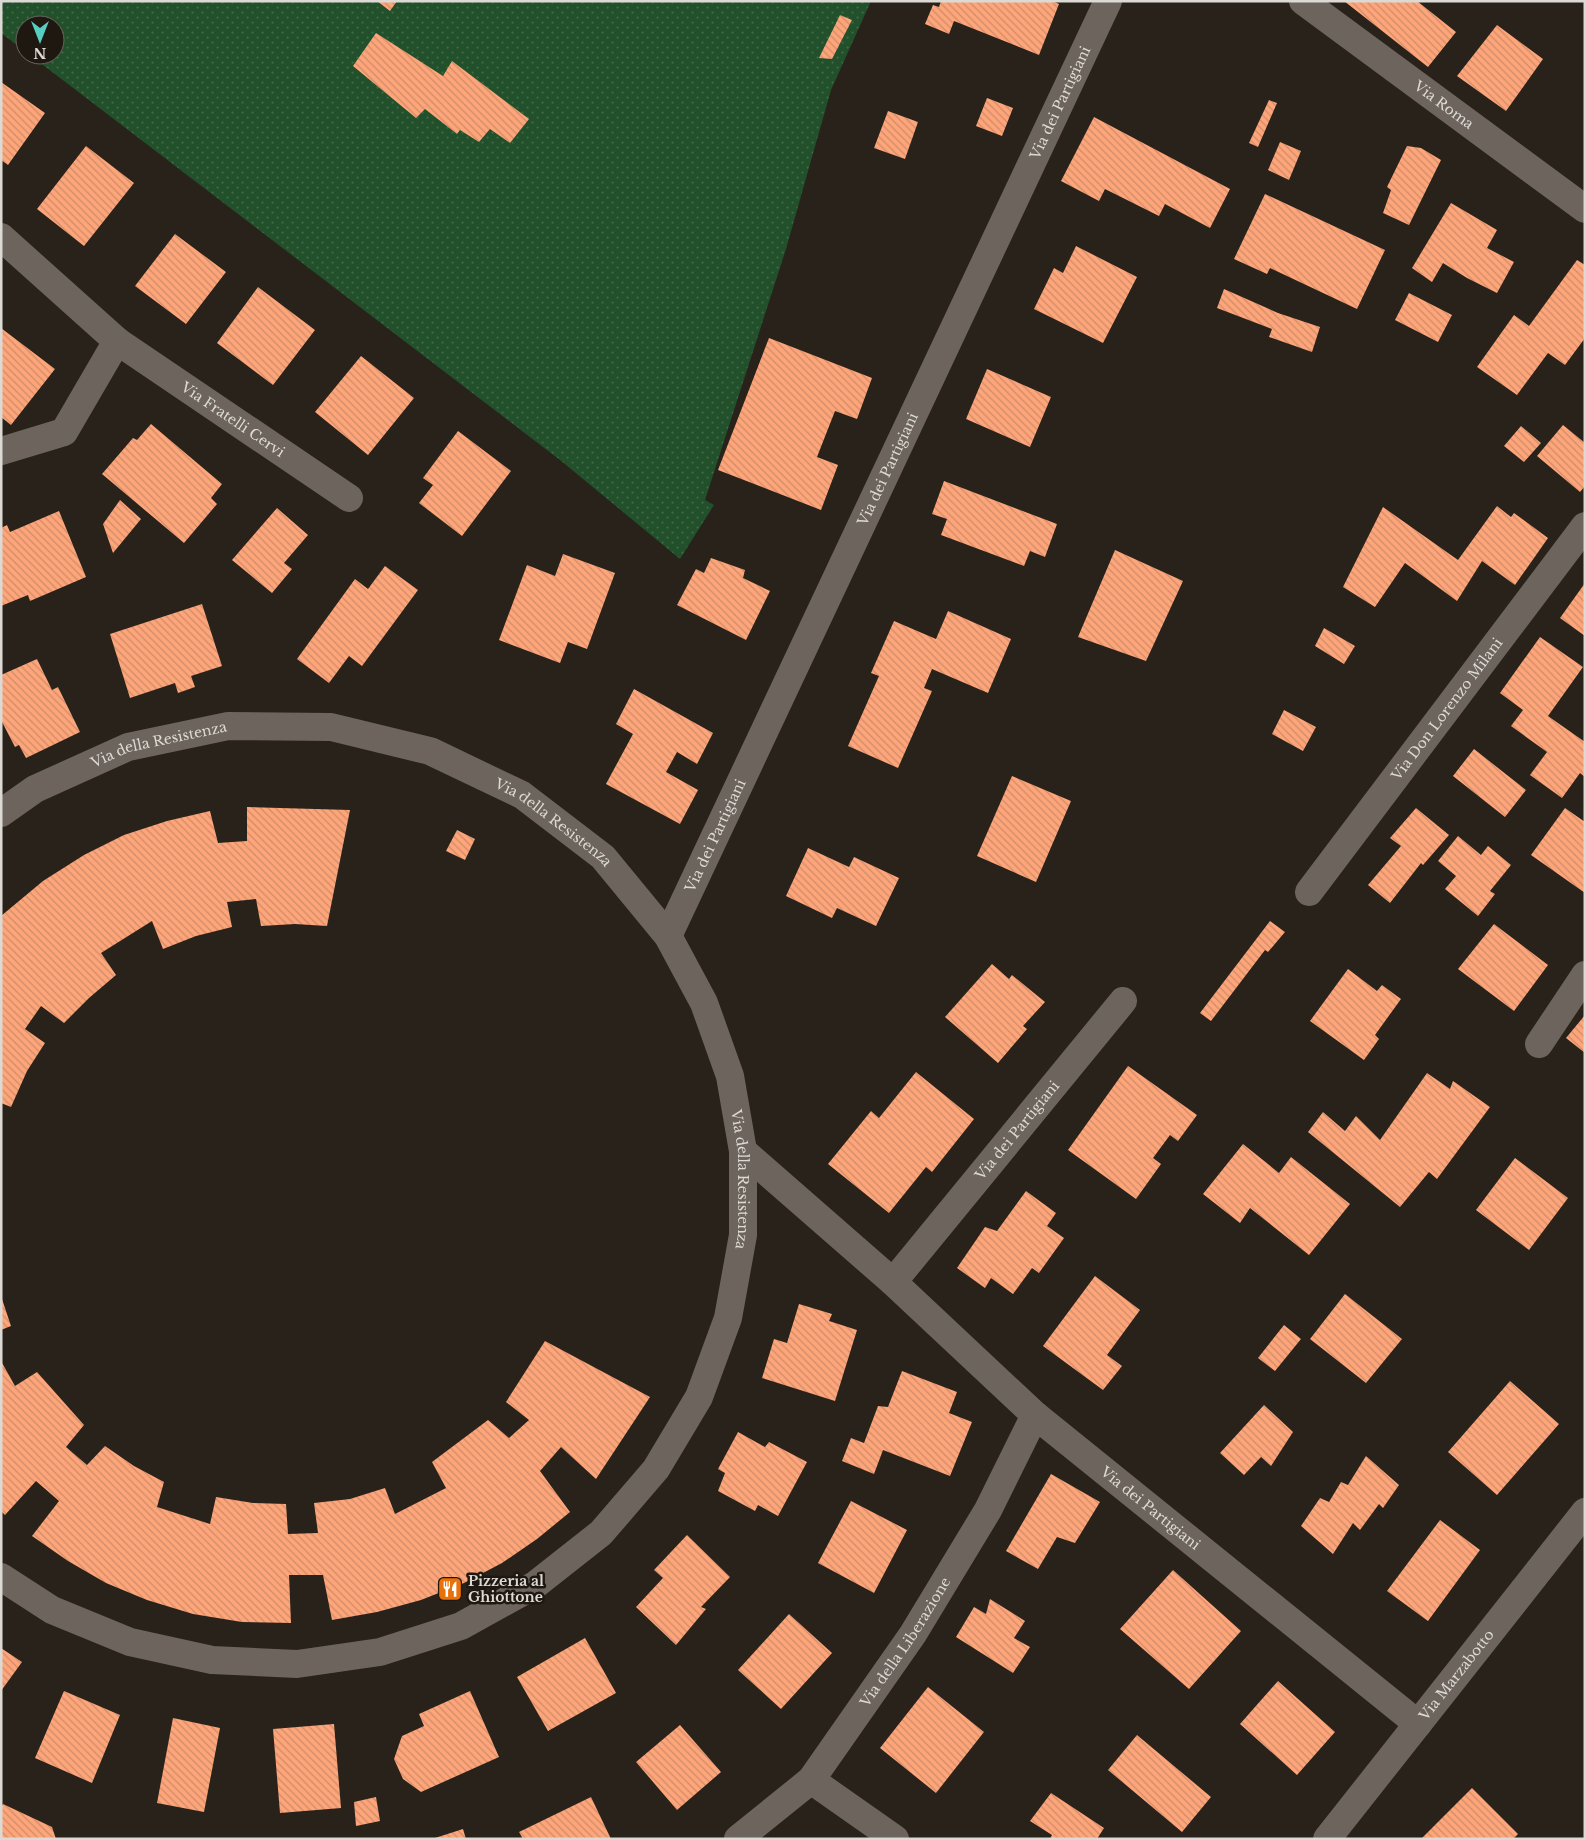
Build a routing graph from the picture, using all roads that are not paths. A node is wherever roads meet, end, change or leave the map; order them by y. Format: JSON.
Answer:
{"nodes":[{"id":1,"x":1108,"y":1,"type":"edge"},
{"id":2,"x":1303,"y":1,"type":"edge"},
{"id":3,"x":1585,"y":209,"type":"edge"},
{"id":4,"x":1,"y":237,"type":"edge"},
{"id":5,"x":116,"y":341,"type":"junction"},
{"id":6,"x":1,"y":450,"type":"edge"},
{"id":7,"x":350,"y":498,"type":"dead end"},
{"id":8,"x":1585,"y":526,"type":"edge"},
{"id":9,"x":1,"y":813,"type":"edge"},
{"id":10,"x":1309,"y":892,"type":"dead end"},
{"id":11,"x":668,"y":936,"type":"junction"},
{"id":12,"x":1585,"y":975,"type":"edge"},
{"id":13,"x":1123,"y":1001,"type":"dead end"},
{"id":14,"x":1539,"y":1044,"type":"dead end"},
{"id":15,"x":743,"y":1151,"type":"junction"},
{"id":16,"x":892,"y":1282,"type":"junction"},
{"id":17,"x":1035,"y":1415,"type":"junction"},
{"id":18,"x":1585,"y":1512,"type":"edge"},
{"id":19,"x":1,"y":1577,"type":"edge"},
{"id":20,"x":1418,"y":1724,"type":"junction"},
{"id":21,"x":811,"y":1780,"type":"junction"},
{"id":22,"x":738,"y":1839,"type":"edge"},
{"id":23,"x":895,"y":1839,"type":"edge"},
{"id":24,"x":1328,"y":1839,"type":"edge"}],
"edges":[{"from":1,"to":11,"type":"street","name":"Via dei Partigiani"},
{"from":2,"to":3,"type":"street","name":"Via Roma"},
{"from":4,"to":5,"type":"street","name":"Via Fratelli Cervi"},
{"from":5,"to":6,"type":"street"},
{"from":5,"to":7,"type":"street","name":"Via Fratelli Cervi"},
{"from":8,"to":10,"type":"street","name":"Via Don Lorenzo Milani"},
{"from":9,"to":11,"type":"street","name":"Via della Resistenza"},
{"from":11,"to":15,"type":"street","name":"Via della Resistenza"},
{"from":12,"to":14,"type":"street"},
{"from":13,"to":16,"type":"street","name":"Via dei Partigiani"},
{"from":15,"to":16,"type":"street","name":"Via dei Partigiani"},
{"from":15,"to":19,"type":"street","name":"Via della Resistenza"},
{"from":16,"to":17,"type":"street","name":"Via dei Partigiani"},
{"from":17,"to":20,"type":"street","name":"Via dei Partigiani"},
{"from":17,"to":21,"type":"street","name":"Via della Liberazione"},
{"from":18,"to":20,"type":"street","name":"Via Marzabotto"},
{"from":20,"to":24,"type":"street","name":"Via Marzabotto"},
{"from":21,"to":22,"type":"street","name":"Via della Liberazione"},
{"from":21,"to":23,"type":"street"}]}
